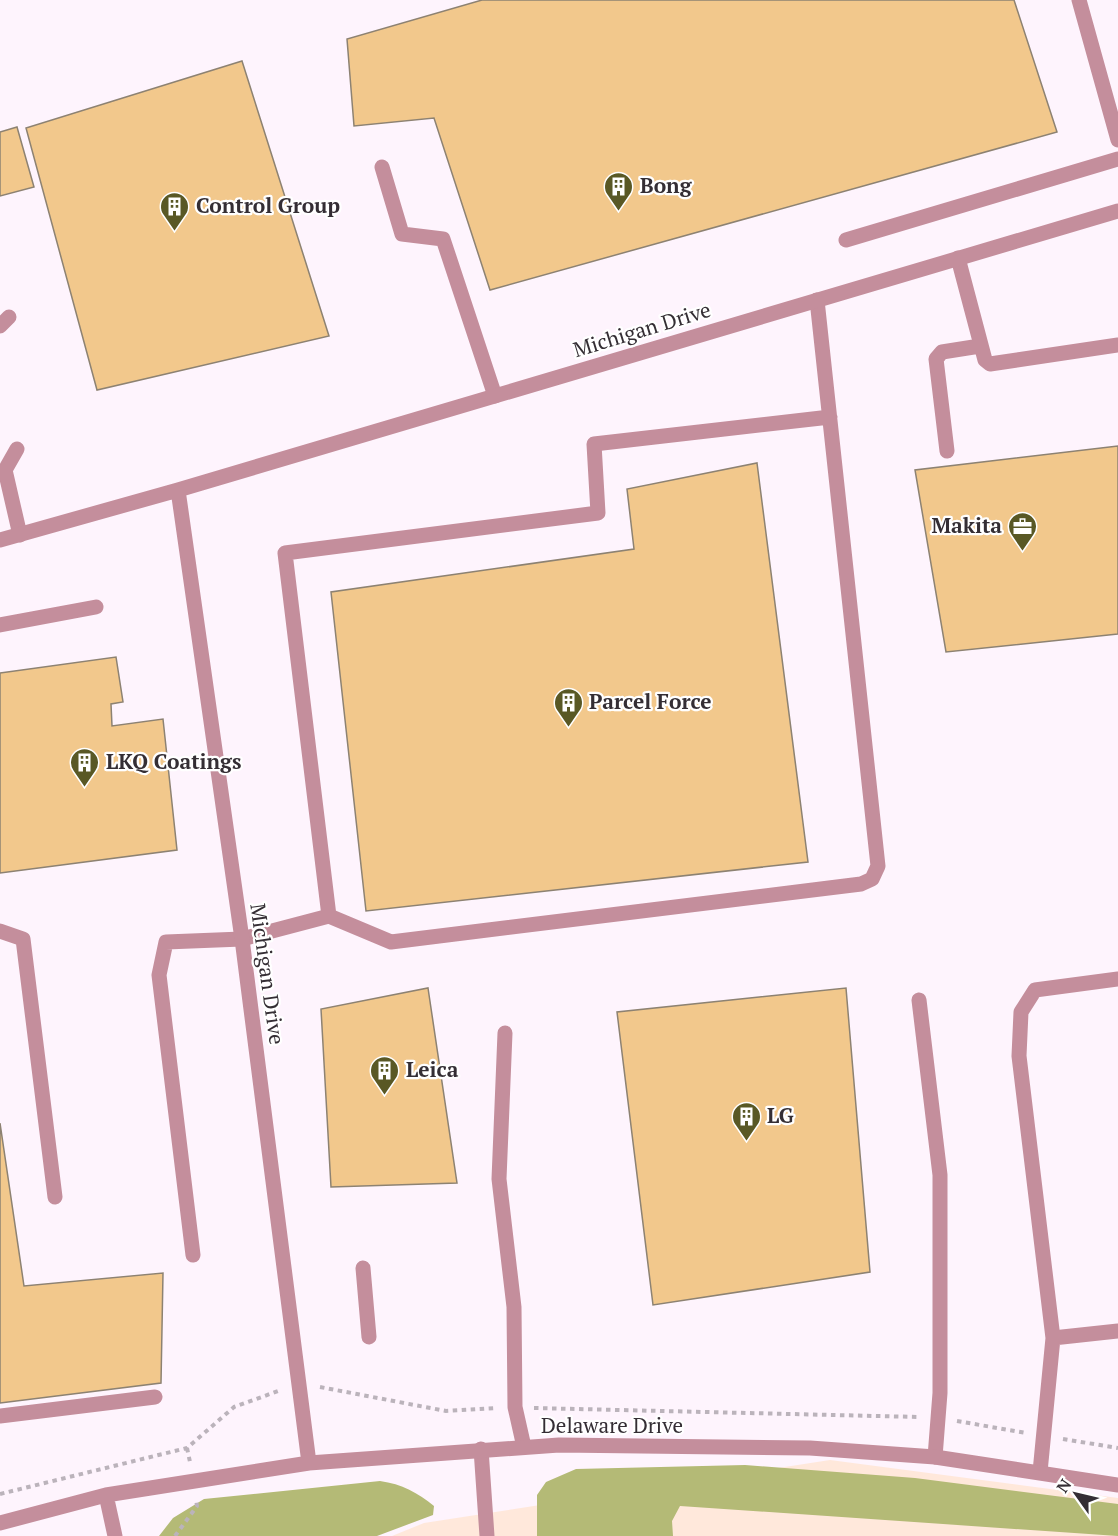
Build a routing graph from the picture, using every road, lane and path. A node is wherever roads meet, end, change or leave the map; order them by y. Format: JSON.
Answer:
{"nodes":[{"id":1,"x":1079,"y":0,"type":"edge"},
{"id":2,"x":1118,"y":140,"type":"edge"},
{"id":3,"x":1118,"y":159,"type":"edge"},
{"id":4,"x":382,"y":167,"type":"dead end"},
{"id":5,"x":1118,"y":211,"type":"edge"},
{"id":6,"x":846,"y":240,"type":"dead end"},
{"id":7,"x":958,"y":258,"type":"junction"},
{"id":8,"x":817,"y":300,"type":"junction"},
{"id":9,"x":1118,"y":345,"type":"edge"},
{"id":10,"x":980,"y":346,"type":"junction"},
{"id":11,"x":495,"y":396,"type":"junction"},
{"id":12,"x":830,"y":417,"type":"junction"},
{"id":13,"x":17,"y":449,"type":"dead end"},
{"id":14,"x":947,"y":451,"type":"dead end"},
{"id":15,"x":0,"y":455,"type":"edge"},
{"id":16,"x":5,"y":470,"type":"junction"},
{"id":17,"x":178,"y":490,"type":"junction"},
{"id":18,"x":20,"y":535,"type":"junction"},
{"id":19,"x":0,"y":540,"type":"edge"},
{"id":20,"x":96,"y":607,"type":"dead end"},
{"id":21,"x":0,"y":625,"type":"edge"},
{"id":22,"x":329,"y":916,"type":"junction"},
{"id":23,"x":0,"y":932,"type":"edge"},
{"id":24,"x":242,"y":939,"type":"junction"},
{"id":25,"x":1118,"y":979,"type":"edge"},
{"id":26,"x":919,"y":1000,"type":"dead end"},
{"id":27,"x":505,"y":1033,"type":"dead end"},
{"id":28,"x":55,"y":1197,"type":"dead end"},
{"id":29,"x":193,"y":1255,"type":"dead end"},
{"id":30,"x":363,"y":1268,"type":"dead end"},
{"id":31,"x":1118,"y":1331,"type":"edge"},
{"id":32,"x":369,"y":1337,"type":"dead end"},
{"id":33,"x":1053,"y":1338,"type":"junction"},
{"id":34,"x":155,"y":1397,"type":"dead end"},
{"id":35,"x":0,"y":1416,"type":"edge"},
{"id":36,"x":524,"y":1447,"type":"junction"},
{"id":37,"x":481,"y":1449,"type":"junction"},
{"id":38,"x":935,"y":1457,"type":"junction"},
{"id":39,"x":309,"y":1463,"type":"junction"},
{"id":40,"x":1040,"y":1472,"type":"junction"},
{"id":41,"x":1118,"y":1485,"type":"edge"},
{"id":42,"x":106,"y":1495,"type":"junction"},
{"id":43,"x":0,"y":1523,"type":"edge"},
{"id":44,"x":115,"y":1536,"type":"edge"},
{"id":45,"x":487,"y":1536,"type":"edge"}],
"edges":[{"from":1,"to":2,"type":"street"},
{"from":3,"to":6,"type":"street"},
{"from":4,"to":11,"type":"street"},
{"from":5,"to":7,"type":"street","name":"Michigan Drive"},
{"from":7,"to":8,"type":"street","name":"Michigan Drive"},
{"from":7,"to":10,"type":"street"},
{"from":8,"to":11,"type":"street","name":"Michigan Drive"},
{"from":8,"to":12,"type":"street"},
{"from":9,"to":10,"type":"street"},
{"from":10,"to":14,"type":"street"},
{"from":11,"to":17,"type":"street","name":"Michigan Drive"},
{"from":12,"to":22,"type":"street"},
{"from":12,"to":22,"type":"street"},
{"from":13,"to":16,"type":"street"},
{"from":15,"to":16,"type":"street"},
{"from":16,"to":18,"type":"street"},
{"from":17,"to":18,"type":"street","name":"Michigan Drive"},
{"from":17,"to":24,"type":"street","name":"Michigan Drive"},
{"from":18,"to":19,"type":"street","name":"Michigan Drive"},
{"from":20,"to":21,"type":"street"},
{"from":22,"to":24,"type":"street"},
{"from":23,"to":28,"type":"street"},
{"from":24,"to":29,"type":"street"},
{"from":24,"to":39,"type":"street","name":"Michigan Drive"},
{"from":25,"to":33,"type":"street"},
{"from":26,"to":38,"type":"street"},
{"from":27,"to":36,"type":"street"},
{"from":30,"to":32,"type":"street"},
{"from":31,"to":33,"type":"street"},
{"from":33,"to":40,"type":"street"},
{"from":34,"to":35,"type":"street"},
{"from":36,"to":37,"type":"street","name":"Delaware Drive"},
{"from":36,"to":38,"type":"street","name":"Delaware Drive"},
{"from":37,"to":39,"type":"street","name":"Delaware Drive"},
{"from":37,"to":45,"type":"street"},
{"from":38,"to":40,"type":"street","name":"Delaware Drive"},
{"from":39,"to":42,"type":"street","name":"Delaware Drive"},
{"from":40,"to":41,"type":"street","name":"Delaware Drive"},
{"from":42,"to":43,"type":"street","name":"Delaware Drive"},
{"from":42,"to":44,"type":"street"}]}
